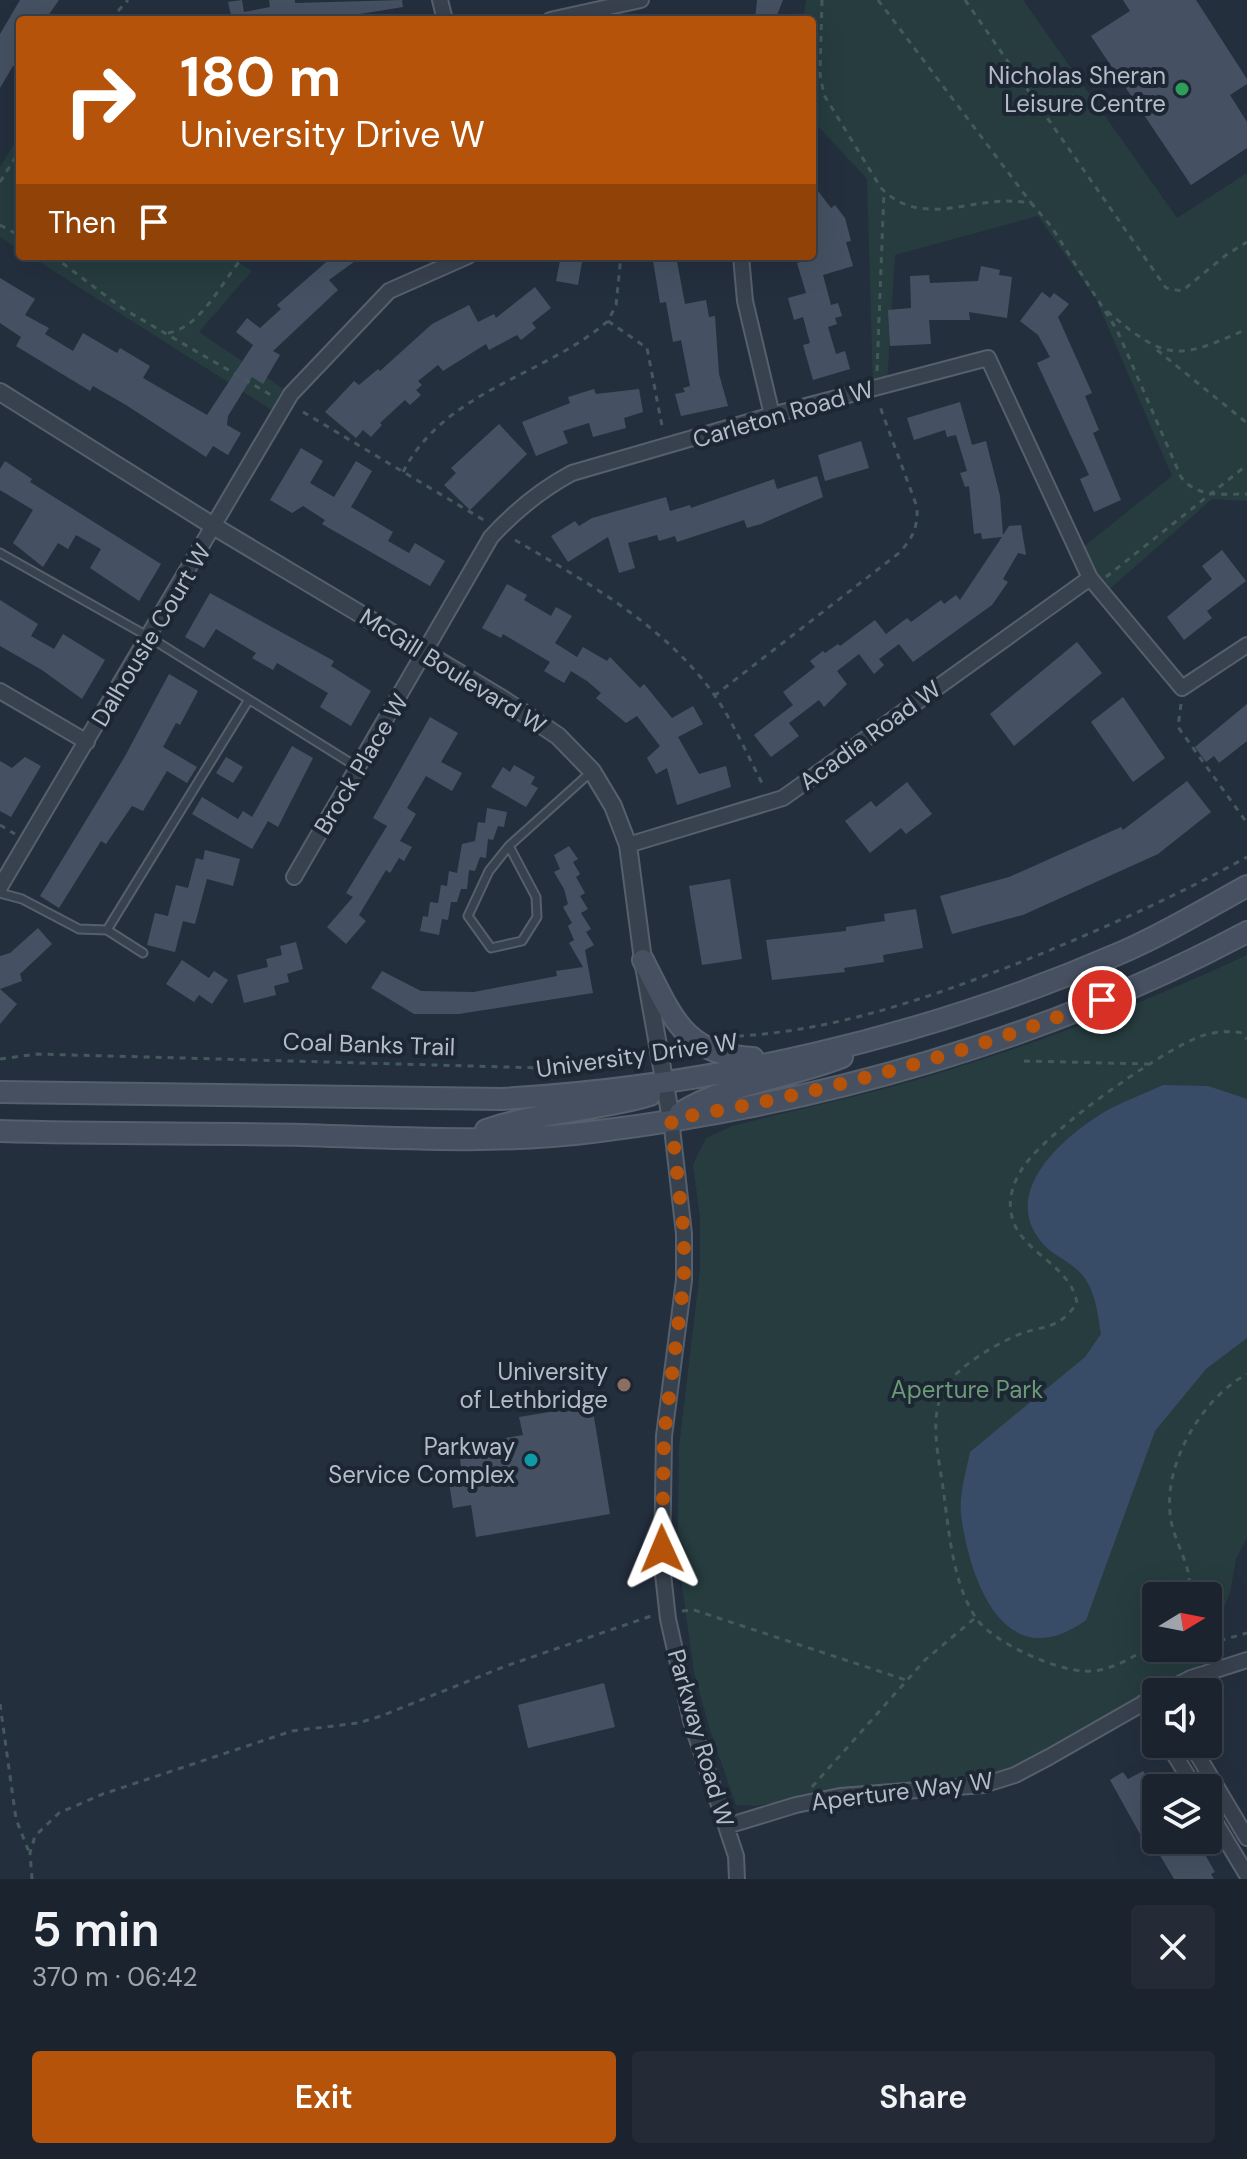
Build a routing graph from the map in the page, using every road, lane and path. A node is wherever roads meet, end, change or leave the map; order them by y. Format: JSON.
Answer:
{"nodes":[{"id":1,"x":128,"y":0,"type":"edge"},
{"id":2,"x":641,"y":0,"type":"edge"},
{"id":3,"x":822,"y":0,"type":"edge"},
{"id":4,"x":878,"y":0,"type":"edge"},
{"id":5,"x":965,"y":0,"type":"edge"},
{"id":6,"x":114,"y":16,"type":"edge"},
{"id":7,"x":568,"y":16,"type":"edge"},
{"id":8,"x":824,"y":95,"type":"junction"},
{"id":9,"x":816,"y":96,"type":"edge"},
{"id":10,"x":16,"y":156,"type":"edge"},
{"id":11,"x":0,"y":182,"type":"edge"},
{"id":12,"x":884,"y":191,"type":"junction"},
{"id":13,"x":1032,"y":204,"type":"junction"},
{"id":14,"x":1247,"y":242,"type":"edge"},
{"id":15,"x":58,"y":260,"type":"edge"},
{"id":16,"x":240,"y":260,"type":"edge"},
{"id":17,"x":459,"y":260,"type":"edge"},
{"id":18,"x":621,"y":260,"type":"edge"},
{"id":19,"x":741,"y":260,"type":"edge"},
{"id":20,"x":1104,"y":309,"type":"junction"},
{"id":21,"x":608,"y":321,"type":"junction"},
{"id":22,"x":1247,"y":329,"type":"edge"},
{"id":23,"x":165,"y":333,"type":"junction"},
{"id":24,"x":1154,"y":348,"type":"junction"},
{"id":25,"x":877,"y":375,"type":"dead end"},
{"id":26,"x":0,"y":392,"type":"edge"},
{"id":27,"x":278,"y":399,"type":"dead end"},
{"id":28,"x":879,"y":403,"type":"dead end"},
{"id":29,"x":303,"y":412,"type":"dead end"},
{"id":30,"x":772,"y":415,"type":"junction"},
{"id":31,"x":1247,"y":423,"type":"edge"},
{"id":32,"x":666,"y":447,"type":"junction"},
{"id":33,"x":1247,"y":465,"type":"edge"},
{"id":34,"x":403,"y":472,"type":"junction"},
{"id":35,"x":1208,"y":493,"type":"junction"},
{"id":36,"x":1247,"y":494,"type":"edge"},
{"id":37,"x":490,"y":524,"type":"dead end"},
{"id":38,"x":215,"y":527,"type":"junction"},
{"id":39,"x":515,"y":540,"type":"dead end"},
{"id":40,"x":0,"y":553,"type":"edge"},
{"id":41,"x":1093,"y":582,"type":"junction"},
{"id":42,"x":149,"y":637,"type":"junction"},
{"id":43,"x":1247,"y":645,"type":"edge"},
{"id":44,"x":428,"y":652,"type":"junction"},
{"id":45,"x":1182,"y":688,"type":"junction"},
{"id":46,"x":0,"y":691,"type":"edge"},
{"id":47,"x":714,"y":696,"type":"junction"},
{"id":48,"x":248,"y":701,"type":"junction"},
{"id":49,"x":87,"y":742,"type":"junction"},
{"id":50,"x":357,"y":767,"type":"junction"},
{"id":51,"x":592,"y":771,"type":"junction"},
{"id":52,"x":764,"y":787,"type":"dead end"},
{"id":53,"x":1247,"y":823,"type":"edge"},
{"id":54,"x":0,"y":825,"type":"edge"},
{"id":55,"x":15,"y":834,"type":"dead end"},
{"id":56,"x":628,"y":845,"type":"junction"},
{"id":57,"x":509,"y":846,"type":"junction"},
{"id":58,"x":1247,"y":857,"type":"edge"},
{"id":59,"x":294,"y":877,"type":"dead end"},
{"id":60,"x":1247,"y":886,"type":"edge"},
{"id":61,"x":0,"y":890,"type":"edge"},
{"id":62,"x":107,"y":930,"type":"junction"},
{"id":63,"x":1247,"y":932,"type":"edge"},
{"id":64,"x":1247,"y":940,"type":"edge"},
{"id":65,"x":1224,"y":944,"type":"junction"},
{"id":66,"x":143,"y":953,"type":"dead end"},
{"id":67,"x":643,"y":960,"type":"junction"},
{"id":68,"x":924,"y":1025,"type":"junction"},
{"id":69,"x":736,"y":1036,"type":"dead end"},
{"id":70,"x":1247,"y":1039,"type":"edge"},
{"id":71,"x":0,"y":1059,"type":"edge"},
{"id":72,"x":785,"y":1059,"type":"junction"},
{"id":73,"x":1024,"y":1061,"type":"dead end"},
{"id":74,"x":1148,"y":1064,"type":"junction"},
{"id":75,"x":663,"y":1073,"type":"junction"},
{"id":76,"x":0,"y":1092,"type":"edge"},
{"id":77,"x":671,"y":1119,"type":"junction"},
{"id":78,"x":0,"y":1131,"type":"edge"},
{"id":79,"x":467,"y":1137,"type":"junction"},
{"id":80,"x":1247,"y":1374,"type":"edge"},
{"id":81,"x":1187,"y":1582,"type":"edge"},
{"id":82,"x":667,"y":1612,"type":"junction"},
{"id":83,"x":975,"y":1618,"type":"junction"},
{"id":84,"x":1247,"y":1633,"type":"edge"},
{"id":85,"x":1222,"y":1640,"type":"edge"},
{"id":86,"x":1141,"y":1653,"type":"edge"},
{"id":87,"x":1247,"y":1660,"type":"edge"},
{"id":88,"x":1191,"y":1678,"type":"edge"},
{"id":89,"x":906,"y":1680,"type":"junction"},
{"id":90,"x":0,"y":1704,"type":"edge"},
{"id":91,"x":1142,"y":1704,"type":"edge"},
{"id":92,"x":1199,"y":1758,"type":"edge"},
{"id":93,"x":796,"y":1805,"type":"junction"},
{"id":94,"x":727,"y":1826,"type":"junction"},
{"id":95,"x":1222,"y":1833,"type":"edge"},
{"id":96,"x":1247,"y":1838,"type":"edge"},
{"id":97,"x":30,"y":1853,"type":"junction"},
{"id":98,"x":1247,"y":1875,"type":"edge"},
{"id":99,"x":32,"y":1879,"type":"edge"},
{"id":100,"x":737,"y":1879,"type":"edge"}],
"edges":[{"from":1,"to":6,"type":"path"},
{"from":2,"to":7,"type":"street"},
{"from":3,"to":8,"type":"path"},
{"from":4,"to":13,"type":"path"},
{"from":5,"to":14,"type":"path"},
{"from":8,"to":9,"type":"path"},
{"from":8,"to":12,"type":"path"},
{"from":10,"to":11,"type":"path"},
{"from":12,"to":13,"type":"path"},
{"from":12,"to":25,"type":"path"},
{"from":13,"to":20,"type":"path"},
{"from":15,"to":23,"type":"path"},
{"from":16,"to":23,"type":"path"},
{"from":17,"to":38,"type":"street","name":"Dalhousie Court W"},
{"from":18,"to":21,"type":"path"},
{"from":19,"to":30,"type":"street"},
{"from":20,"to":24,"type":"path"},
{"from":20,"to":35,"type":"path"},
{"from":21,"to":32,"type":"path"},
{"from":21,"to":34,"type":"path"},
{"from":22,"to":24,"type":"path"},
{"from":23,"to":27,"type":"path"},
{"from":24,"to":31,"type":"path"},
{"from":26,"to":38,"type":"street","name":"McGill Boulevard W"},
{"from":28,"to":47,"type":"path"},
{"from":29,"to":34,"type":"path"},
{"from":30,"to":32,"type":"street","name":"Carleton Road W"},
{"from":30,"to":41,"type":"street","name":"Carleton Road W"},
{"from":32,"to":44,"type":"street","name":"Carleton Road W"},
{"from":33,"to":35,"type":"path"},
{"from":34,"to":37,"type":"path"},
{"from":35,"to":36,"type":"path"},
{"from":35,"to":41,"type":"path"},
{"from":38,"to":42,"type":"street","name":"Dalhousie Court W"},
{"from":38,"to":44,"type":"street","name":"McGill Boulevard W"},
{"from":39,"to":47,"type":"path"},
{"from":40,"to":42,"type":"lane"},
{"from":41,"to":45,"type":"street"},
{"from":41,"to":56,"type":"street","name":"Acadia Road W"},
{"from":42,"to":48,"type":"lane"},
{"from":42,"to":49,"type":"street","name":"Dalhousie Court W"},
{"from":43,"to":45,"type":"street"},
{"from":44,"to":50,"type":"street","name":"Brock Place W"},
{"from":44,"to":51,"type":"street","name":"McGill Boulevard W"},
{"from":45,"to":53,"type":"path"},
{"from":46,"to":49,"type":"street","name":"Dalhousie Court W"},
{"from":47,"to":52,"type":"path"},
{"from":48,"to":50,"type":"lane"},
{"from":48,"to":62,"type":"lane"},
{"from":49,"to":61,"type":"street","name":"Dalhousie Court W"},
{"from":50,"to":59,"type":"street","name":"Brock Place W"},
{"from":51,"to":56,"type":"street","name":"McGill Boulevard W"},
{"from":51,"to":57,"type":"lane"},
{"from":54,"to":55,"type":"path"},
{"from":56,"to":67,"type":"street","name":"McGill Boulevard W"},
{"from":57,"to":57,"type":"lane"},
{"from":58,"to":69,"type":"path"},
{"from":60,"to":68,"type":"main road","name":"University Drive W"},
{"from":61,"to":62,"type":"lane"},
{"from":62,"to":66,"type":"lane"},
{"from":63,"to":65,"type":"main road"},
{"from":64,"to":65,"type":"main road"},
{"from":65,"to":77,"type":"main road"},
{"from":67,"to":72,"type":"main road"},
{"from":67,"to":75,"type":"street","name":"McGill Boulevard W"},
{"from":68,"to":72,"type":"main road","name":"University Drive W"},
{"from":68,"to":77,"type":"main road"},
{"from":70,"to":74,"type":"path"},
{"from":71,"to":75,"type":"path","name":"Coal Banks Trail"},
{"from":72,"to":75,"type":"main road","name":"University Drive W"},
{"from":73,"to":74,"type":"path"},
{"from":74,"to":83,"type":"path"},
{"from":75,"to":76,"type":"main road","name":"University Drive W"},
{"from":75,"to":77,"type":"street","name":"McGill Boulevard W"},
{"from":75,"to":79,"type":"main road"},
{"from":77,"to":79,"type":"main road"},
{"from":77,"to":82,"type":"street","name":"Parkway Road W"},
{"from":78,"to":79,"type":"main road"},
{"from":80,"to":81,"type":"path"},
{"from":82,"to":89,"type":"path"},
{"from":82,"to":94,"type":"street","name":"Parkway Road W"},
{"from":82,"to":97,"type":"path"},
{"from":83,"to":86,"type":"path"},
{"from":83,"to":89,"type":"path"},
{"from":84,"to":85,"type":"path"},
{"from":87,"to":88,"type":"street"},
{"from":89,"to":93,"type":"path"},
{"from":90,"to":97,"type":"path"},
{"from":91,"to":93,"type":"street","name":"Aperture Way W"},
{"from":92,"to":96,"type":"street"},
{"from":93,"to":94,"type":"street","name":"Aperture Way W"},
{"from":94,"to":100,"type":"street","name":"Parkway Road W"},
{"from":95,"to":98,"type":"street"},
{"from":97,"to":99,"type":"path"}]}
